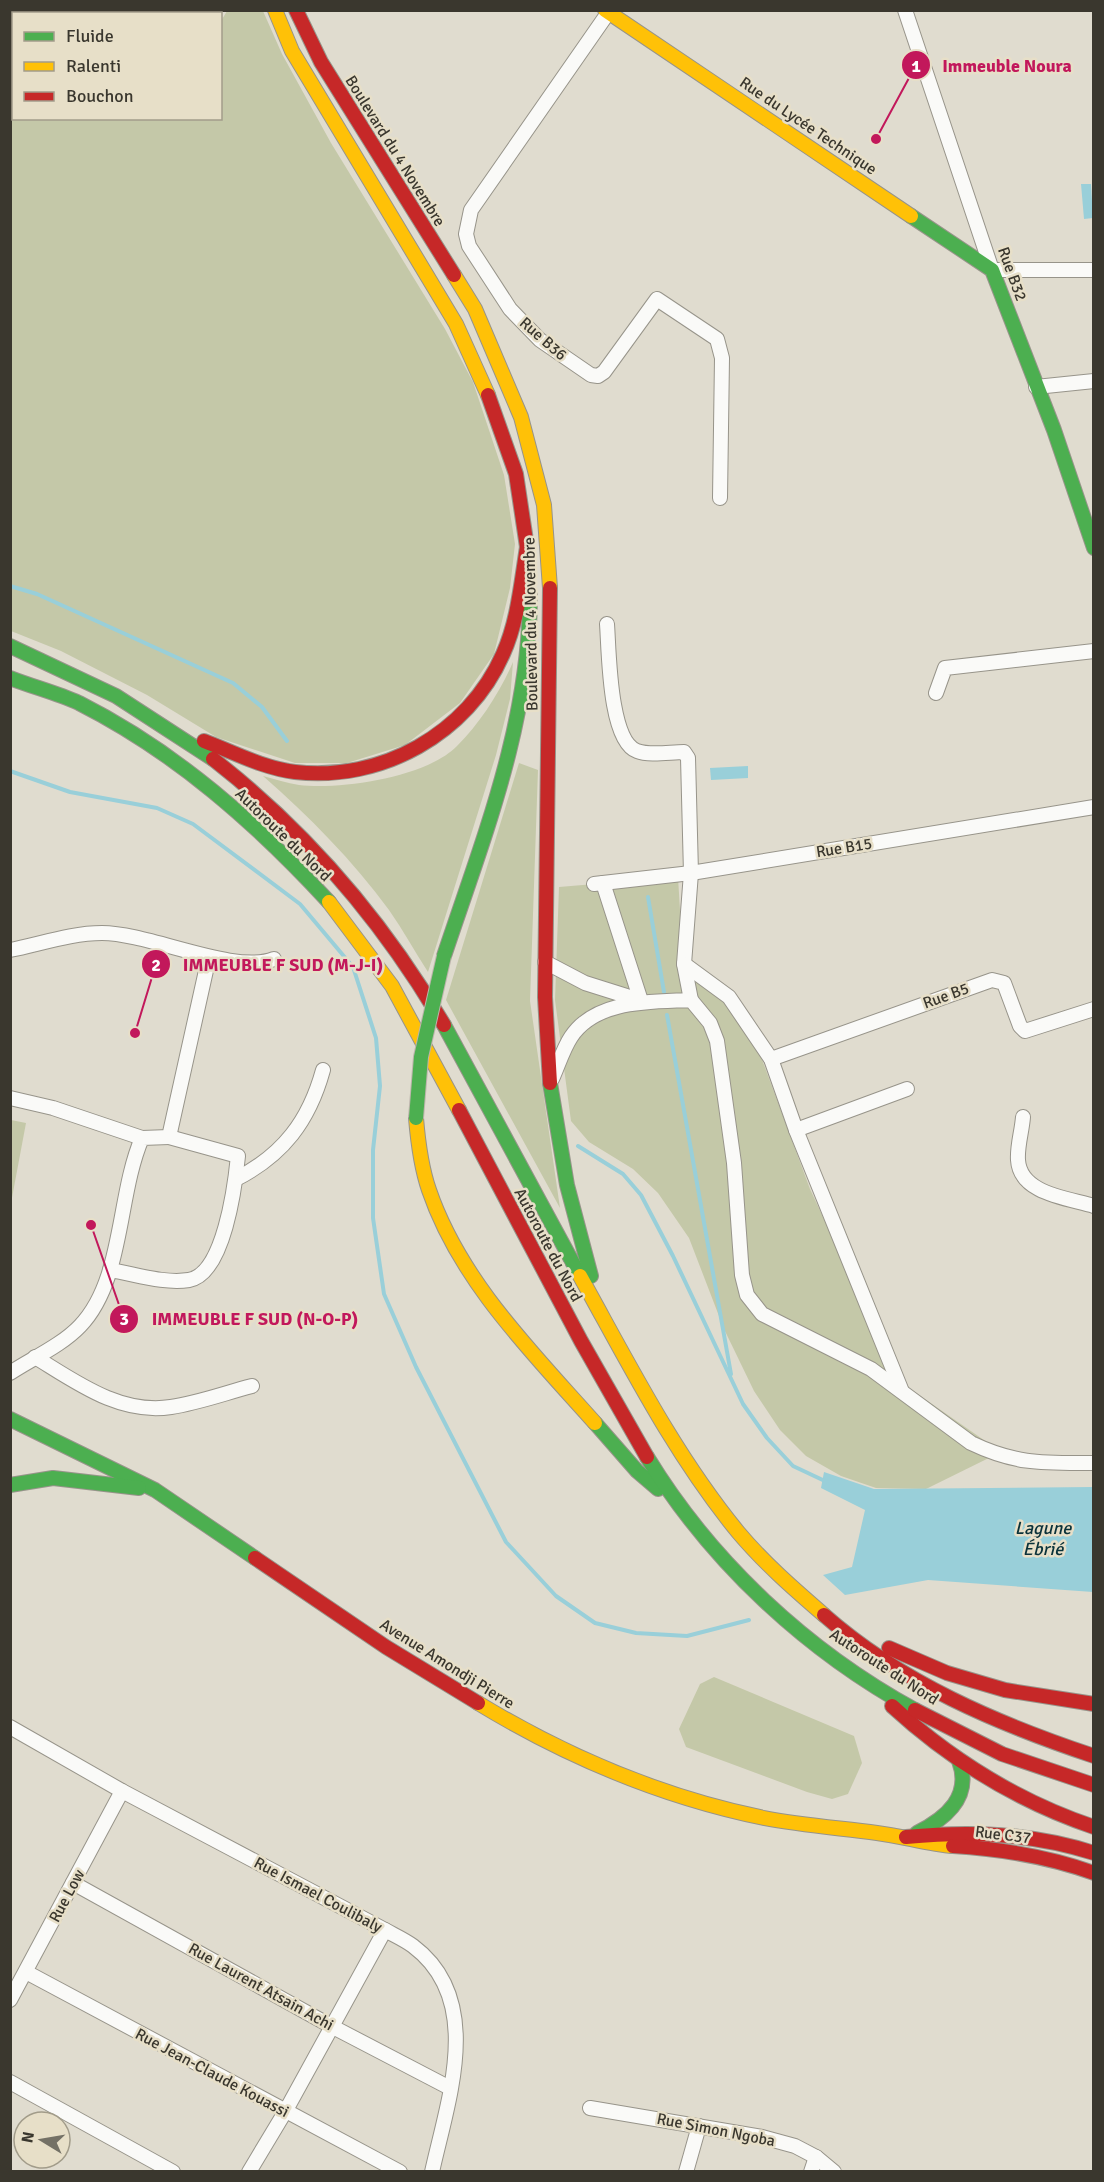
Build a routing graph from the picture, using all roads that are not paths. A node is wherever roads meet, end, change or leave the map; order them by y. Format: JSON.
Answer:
{"nodes":[{"id":1,"x":275,"y":10,"type":"edge"},
{"id":2,"x":296,"y":10,"type":"edge"},
{"id":3,"x":905,"y":10,"type":"edge"},
{"id":4,"x":606,"y":12,"type":"edge"},
{"id":5,"x":992,"y":270,"type":"junction"},
{"id":6,"x":1094,"y":270,"type":"edge"},
{"id":7,"x":1094,"y":381,"type":"edge"},
{"id":8,"x":1036,"y":387,"type":"junction"},
{"id":9,"x":720,"y":498,"type":"dead end"},
{"id":10,"x":1086,"y":508,"type":"edge"},
{"id":11,"x":527,"y":547,"type":"junction"},
{"id":12,"x":1094,"y":548,"type":"edge"},
{"id":13,"x":607,"y":624,"type":"dead end"},
{"id":14,"x":10,"y":646,"type":"edge"},
{"id":15,"x":1094,"y":651,"type":"edge"},
{"id":16,"x":10,"y":678,"type":"edge"},
{"id":17,"x":936,"y":693,"type":"dead end"},
{"id":18,"x":177,"y":731,"type":"junction"},
{"id":19,"x":1094,"y":807,"type":"edge"},
{"id":20,"x":691,"y":873,"type":"junction"},
{"id":21,"x":10,"y":950,"type":"edge"},
{"id":22,"x":209,"y":957,"type":"junction"},
{"id":23,"x":274,"y":960,"type":"dead end"},
{"id":24,"x":545,"y":962,"type":"junction"},
{"id":25,"x":684,"y":964,"type":"junction"},
{"id":26,"x":691,"y":1000,"type":"junction"},
{"id":27,"x":641,"y":1001,"type":"junction"},
{"id":28,"x":1094,"y":1009,"type":"edge"},
{"id":29,"x":771,"y":1059,"type":"junction"},
{"id":30,"x":323,"y":1070,"type":"dead end"},
{"id":31,"x":550,"y":1083,"type":"junction"},
{"id":32,"x":907,"y":1089,"type":"dead end"},
{"id":33,"x":10,"y":1098,"type":"edge"},
{"id":34,"x":1023,"y":1117,"type":"dead end"},
{"id":35,"x":796,"y":1130,"type":"junction"},
{"id":36,"x":169,"y":1137,"type":"junction"},
{"id":37,"x":142,"y":1138,"type":"junction"},
{"id":38,"x":236,"y":1179,"type":"junction"},
{"id":39,"x":1094,"y":1206,"type":"edge"},
{"id":40,"x":110,"y":1270,"type":"junction"},
{"id":41,"x":602,"y":1316,"type":"junction"},
{"id":42,"x":35,"y":1357,"type":"junction"},
{"id":43,"x":10,"y":1373,"type":"edge"},
{"id":44,"x":252,"y":1386,"type":"dead end"},
{"id":45,"x":901,"y":1389,"type":"junction"},
{"id":46,"x":10,"y":1419,"type":"edge"},
{"id":47,"x":1094,"y":1463,"type":"edge"},
{"id":48,"x":10,"y":1485,"type":"edge"},
{"id":49,"x":154,"y":1490,"type":"junction"},
{"id":50,"x":678,"y":1506,"type":"junction"},
{"id":51,"x":842,"y":1629,"type":"junction"},
{"id":52,"x":856,"y":1673,"type":"junction"},
{"id":53,"x":1094,"y":1704,"type":"edge"},
{"id":54,"x":10,"y":1727,"type":"edge"},
{"id":55,"x":1094,"y":1756,"type":"edge"},
{"id":56,"x":959,"y":1761,"type":"junction"},
{"id":57,"x":1094,"y":1785,"type":"edge"},
{"id":58,"x":122,"y":1791,"type":"junction"},
{"id":59,"x":1094,"y":1827,"type":"edge"},
{"id":60,"x":906,"y":1837,"type":"junction"},
{"id":61,"x":1094,"y":1853,"type":"edge"},
{"id":62,"x":1094,"y":1873,"type":"edge"},
{"id":63,"x":74,"y":1883,"type":"junction"},
{"id":64,"x":385,"y":1930,"type":"junction"},
{"id":65,"x":26,"y":1972,"type":"junction"},
{"id":66,"x":10,"y":2000,"type":"edge"},
{"id":67,"x":331,"y":2026,"type":"junction"},
{"id":68,"x":10,"y":2082,"type":"edge"},
{"id":69,"x":450,"y":2088,"type":"junction"},
{"id":70,"x":590,"y":2108,"type":"dead end"},
{"id":71,"x":285,"y":2112,"type":"junction"},
{"id":72,"x":699,"y":2127,"type":"junction"},
{"id":73,"x":816,"y":2157,"type":"junction"},
{"id":74,"x":173,"y":2172,"type":"edge"},
{"id":75,"x":249,"y":2172,"type":"edge"},
{"id":76,"x":400,"y":2172,"type":"edge"},
{"id":77,"x":432,"y":2172,"type":"edge"},
{"id":78,"x":686,"y":2172,"type":"edge"},
{"id":79,"x":811,"y":2172,"type":"edge"},
{"id":80,"x":834,"y":2172,"type":"edge"}],
"edges":[{"from":1,"to":11,"type":"main road","name":"Boulevard du 4 Novembre"},
{"from":2,"to":24,"type":"main road","name":"Boulevard du 4 Novembre"},
{"from":3,"to":5,"type":"street","name":"Rue B32"},
{"from":4,"to":5,"type":"main road","name":"Rue du Lycée Technique"},
{"from":4,"to":9,"type":"street","name":"Rue B36"},
{"from":5,"to":6,"type":"street"},
{"from":5,"to":8,"type":"main road","name":"Rue B32"},
{"from":7,"to":8,"type":"street"},
{"from":8,"to":10,"type":"main road","name":"Rue B32"},
{"from":10,"to":12,"type":"main road","name":"Rue B32"},
{"from":11,"to":18,"type":"main road"},
{"from":11,"to":50,"type":"main road","bridge":true},
{"from":13,"to":20,"type":"street"},
{"from":14,"to":18,"type":"main road","name":"Autoroute du Nord"},
{"from":15,"to":17,"type":"street"},
{"from":16,"to":50,"type":"main road","name":"Autoroute du Nord"},
{"from":18,"to":41,"type":"main road","name":"Autoroute du Nord"},
{"from":19,"to":20,"type":"street","name":"Rue B15"},
{"from":20,"to":25,"type":"street"},
{"from":20,"to":27,"type":"street","name":"Rue B15"},
{"from":21,"to":22,"type":"street"},
{"from":22,"to":23,"type":"street"},
{"from":22,"to":36,"type":"street"},
{"from":24,"to":27,"type":"street"},
{"from":24,"to":31,"type":"main road","name":"Boulevard du 4 Novembre"},
{"from":25,"to":26,"type":"street"},
{"from":25,"to":29,"type":"street"},
{"from":26,"to":27,"type":"street"},
{"from":26,"to":45,"type":"street"},
{"from":27,"to":31,"type":"street"},
{"from":28,"to":29,"type":"street","name":"Rue B5"},
{"from":29,"to":35,"type":"street"},
{"from":30,"to":38,"type":"street"},
{"from":31,"to":41,"type":"main road","name":"Boulevard du 4 Novembre"},
{"from":32,"to":35,"type":"street"},
{"from":33,"to":37,"type":"street"},
{"from":34,"to":39,"type":"street"},
{"from":35,"to":45,"type":"street"},
{"from":36,"to":37,"type":"street"},
{"from":36,"to":38,"type":"street"},
{"from":37,"to":40,"type":"street"},
{"from":38,"to":40,"type":"street"},
{"from":40,"to":42,"type":"street"},
{"from":41,"to":51,"type":"main road","name":"Autoroute du Nord"},
{"from":42,"to":43,"type":"street"},
{"from":42,"to":44,"type":"street"},
{"from":45,"to":47,"type":"street"},
{"from":46,"to":49,"type":"main road","name":"Avenue Amondji Pierre"},
{"from":48,"to":49,"type":"main road"},
{"from":49,"to":60,"type":"main road","name":"Avenue Amondji Pierre"},
{"from":50,"to":52,"type":"main road","name":"Autoroute du Nord"},
{"from":51,"to":53,"type":"main road"},
{"from":51,"to":55,"type":"main road","name":"Autoroute du Nord"},
{"from":52,"to":56,"type":"main road"},
{"from":52,"to":57,"type":"main road","name":"Autoroute du Nord"},
{"from":54,"to":58,"type":"street","name":"Rue Ismael Coulibaly"},
{"from":56,"to":59,"type":"main road"},
{"from":56,"to":60,"type":"main road"},
{"from":58,"to":63,"type":"street","name":"Rue Low"},
{"from":58,"to":64,"type":"street","name":"Rue Ismael Coulibaly"},
{"from":60,"to":61,"type":"main road"},
{"from":60,"to":62,"type":"main road","name":"Rue C37"},
{"from":63,"to":65,"type":"street","name":"Rue Low"},
{"from":63,"to":67,"type":"street","name":"Rue Laurent Atsain Achi"},
{"from":64,"to":67,"type":"street"},
{"from":64,"to":69,"type":"street","name":"Rue Ismael Coulibaly"},
{"from":65,"to":66,"type":"street","name":"Rue Low"},
{"from":65,"to":71,"type":"street","name":"Rue Jean-Claude Kouassi"},
{"from":67,"to":69,"type":"street","name":"Rue Laurent Atsain Achi"},
{"from":67,"to":71,"type":"street"},
{"from":68,"to":74,"type":"street"},
{"from":69,"to":77,"type":"street","name":"Rue Ismael Coulibaly"},
{"from":70,"to":72,"type":"street","name":"Rue Simon Ngoba"},
{"from":71,"to":75,"type":"street"},
{"from":71,"to":76,"type":"street","name":"Rue Jean-Claude Kouassi"},
{"from":72,"to":73,"type":"street","name":"Rue Simon Ngoba"},
{"from":72,"to":78,"type":"street"},
{"from":73,"to":79,"type":"street"},
{"from":73,"to":80,"type":"street","name":"Rue Simon Ngoba"}]}
